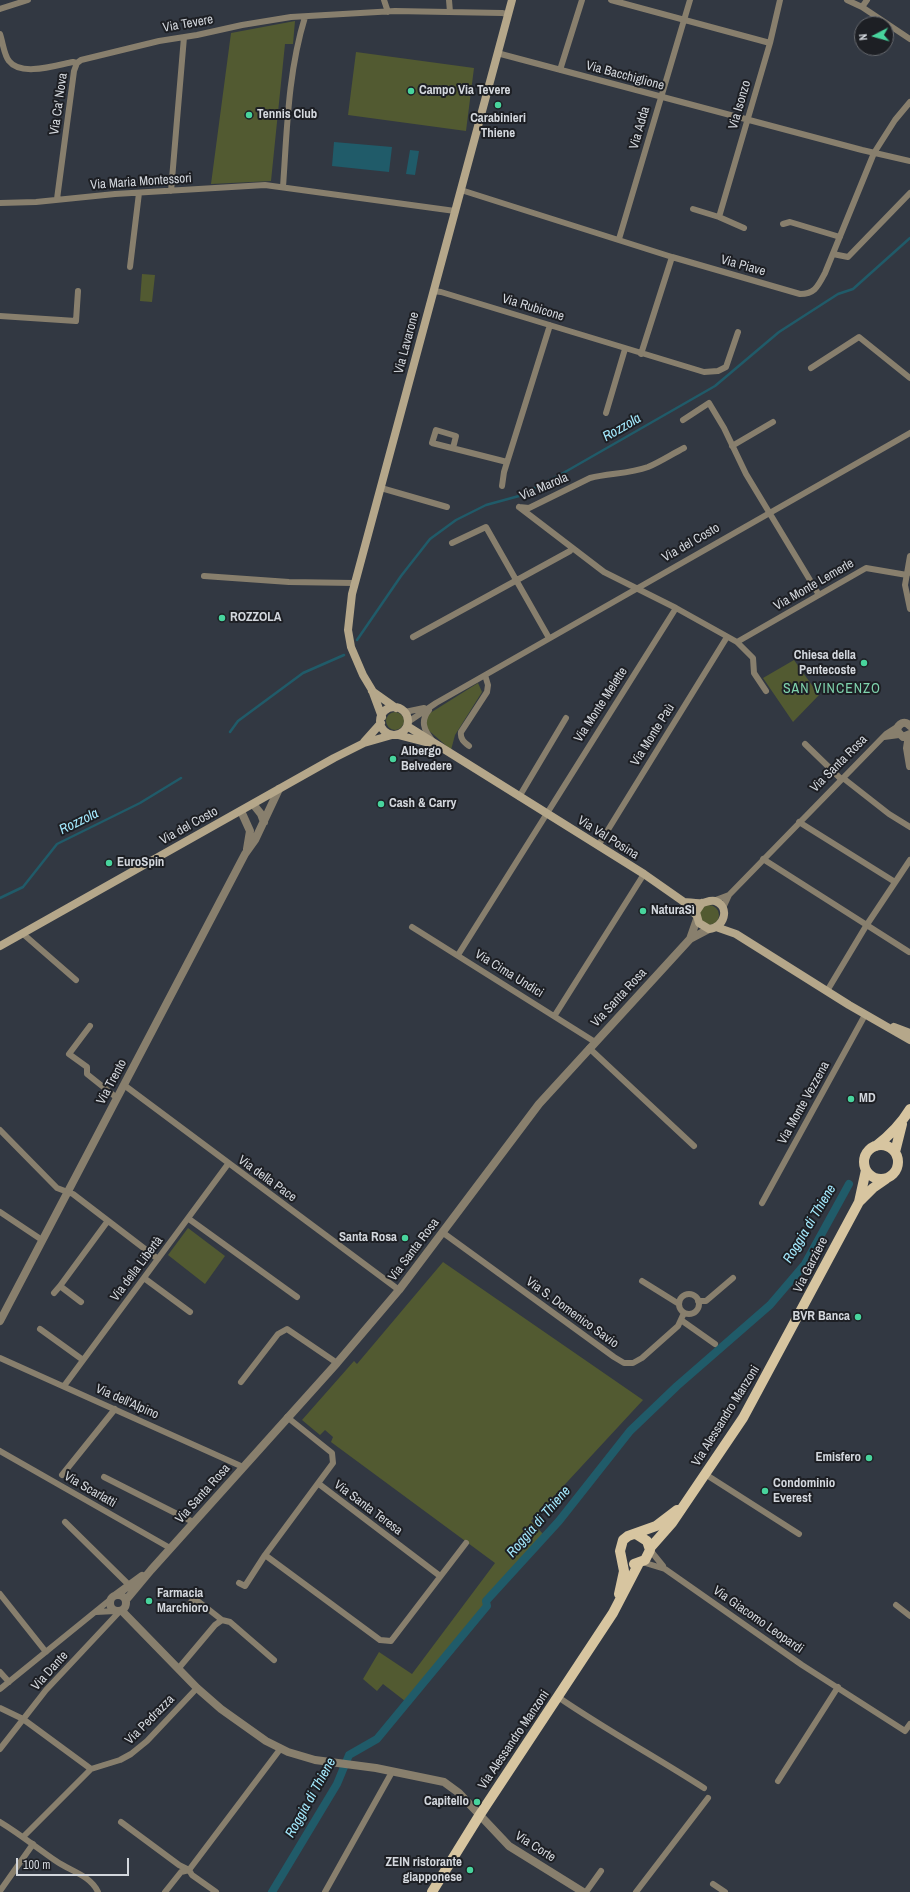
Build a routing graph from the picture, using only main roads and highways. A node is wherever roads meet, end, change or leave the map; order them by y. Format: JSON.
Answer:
{"nodes":[{"id":1,"x":512,"y":0,"type":"edge"},
{"id":2,"x":372,"y":690,"type":"junction"},
{"id":3,"x":396,"y":708,"type":"junction"},
{"id":4,"x":381,"y":720,"type":"junction"},
{"id":5,"x":408,"y":724,"type":"junction"},
{"id":6,"x":395,"y":735,"type":"junction"},
{"id":7,"x":364,"y":742,"type":"junction"},
{"id":8,"x":436,"y":745,"type":"junction"},
{"id":9,"x":684,"y":902,"type":"junction"},
{"id":10,"x":702,"y":903,"type":"junction"},
{"id":11,"x":696,"y":917,"type":"junction"},
{"id":12,"x":724,"y":919,"type":"junction"},
{"id":13,"x":712,"y":928,"type":"junction"},
{"id":14,"x":736,"y":934,"type":"junction"},
{"id":15,"x":0,"y":946,"type":"edge"},
{"id":16,"x":882,"y":1024,"type":"junction"},
{"id":17,"x":910,"y":1033,"type":"edge"},
{"id":18,"x":910,"y":1040,"type":"edge"},
{"id":19,"x":910,"y":1109,"type":"edge"},
{"id":20,"x":904,"y":1120,"type":"junction"},
{"id":21,"x":876,"y":1146,"type":"junction"},
{"id":22,"x":895,"y":1152,"type":"junction"},
{"id":23,"x":866,"y":1170,"type":"junction"},
{"id":24,"x":887,"y":1178,"type":"junction"},
{"id":25,"x":859,"y":1202,"type":"junction"},
{"id":26,"x":786,"y":1340,"type":"joint"},
{"id":27,"x":684,"y":1504,"type":"junction"},
{"id":28,"x":636,"y":1534,"type":"junction"},
{"id":29,"x":650,"y":1549,"type":"junction"},
{"id":30,"x":622,"y":1557,"type":"junction"},
{"id":31,"x":640,"y":1563,"type":"junction"},
{"id":32,"x":618,"y":1604,"type":"junction"},
{"id":33,"x":432,"y":1892,"type":"edge"}],
"edges":[{"from":1,"to":2,"type":"main road","name":"Via Lavarone"},
{"from":2,"to":3,"type":"main road","name":"Via Lavarone"},
{"from":2,"to":4,"type":"main road","name":"Via Lavarone"},
{"from":3,"to":4,"type":"main road"},
{"from":3,"to":5,"type":"main road"},
{"from":4,"to":6,"type":"main road"},
{"from":4,"to":7,"type":"main road"},
{"from":5,"to":6,"type":"main road"},
{"from":5,"to":8,"type":"main road","name":"Via Val Posina"},
{"from":6,"to":7,"type":"main road","name":"Via del Costo"},
{"from":6,"to":8,"type":"main road","name":"Via Val Posina"},
{"from":7,"to":15,"type":"main road","name":"Via del Costo"},
{"from":8,"to":9,"type":"main road","name":"Via Val Posina"},
{"from":9,"to":10,"type":"main road"},
{"from":9,"to":11,"type":"main road","name":"Via Val Posina"},
{"from":10,"to":11,"type":"main road"},
{"from":10,"to":12,"type":"main road"},
{"from":11,"to":13,"type":"main road","name":"Via Val Posina"},
{"from":12,"to":13,"type":"main road"},
{"from":12,"to":14,"type":"main road","name":"Via Val Posina"},
{"from":13,"to":14,"type":"main road","name":"Via Val Posina"},
{"from":14,"to":16,"type":"main road","name":"Via Val Posina"},
{"from":16,"to":17,"type":"main road","name":"Via Val Posina"},
{"from":16,"to":18,"type":"main road","name":"Via Val Posina"},
{"from":19,"to":20,"type":"main road","name":"Via Garziere"},
{"from":20,"to":21,"type":"main road","name":"Via Garziere"},
{"from":20,"to":22,"type":"main road","name":"Via Garziere"},
{"from":21,"to":22,"type":"main road"},
{"from":21,"to":23,"type":"main road","name":"Via Garziere"},
{"from":22,"to":24,"type":"main road","name":"Via Garziere"},
{"from":23,"to":24,"type":"main road"},
{"from":23,"to":25,"type":"main road","name":"Via Garziere"},
{"from":24,"to":25,"type":"main road","name":"Via Garziere"},
{"from":25,"to":26,"type":"main road","name":"Via Garziere"},
{"from":26,"to":27,"type":"main road","name":"Via Alessandro Manzoni"},
{"from":27,"to":28,"type":"main road","name":"Via Alessandro Manzoni"},
{"from":27,"to":29,"type":"main road","name":"Via Alessandro Manzoni"},
{"from":28,"to":29,"type":"main road"},
{"from":28,"to":30,"type":"main road","name":"Via Alessandro Manzoni"},
{"from":29,"to":31,"type":"main road","name":"Via Alessandro Manzoni"},
{"from":30,"to":31,"type":"main road"},
{"from":30,"to":32,"type":"main road","name":"Via Alessandro Manzoni"},
{"from":31,"to":32,"type":"main road","name":"Via Alessandro Manzoni"},
{"from":32,"to":33,"type":"main road","name":"Via Alessandro Manzoni"}]}
